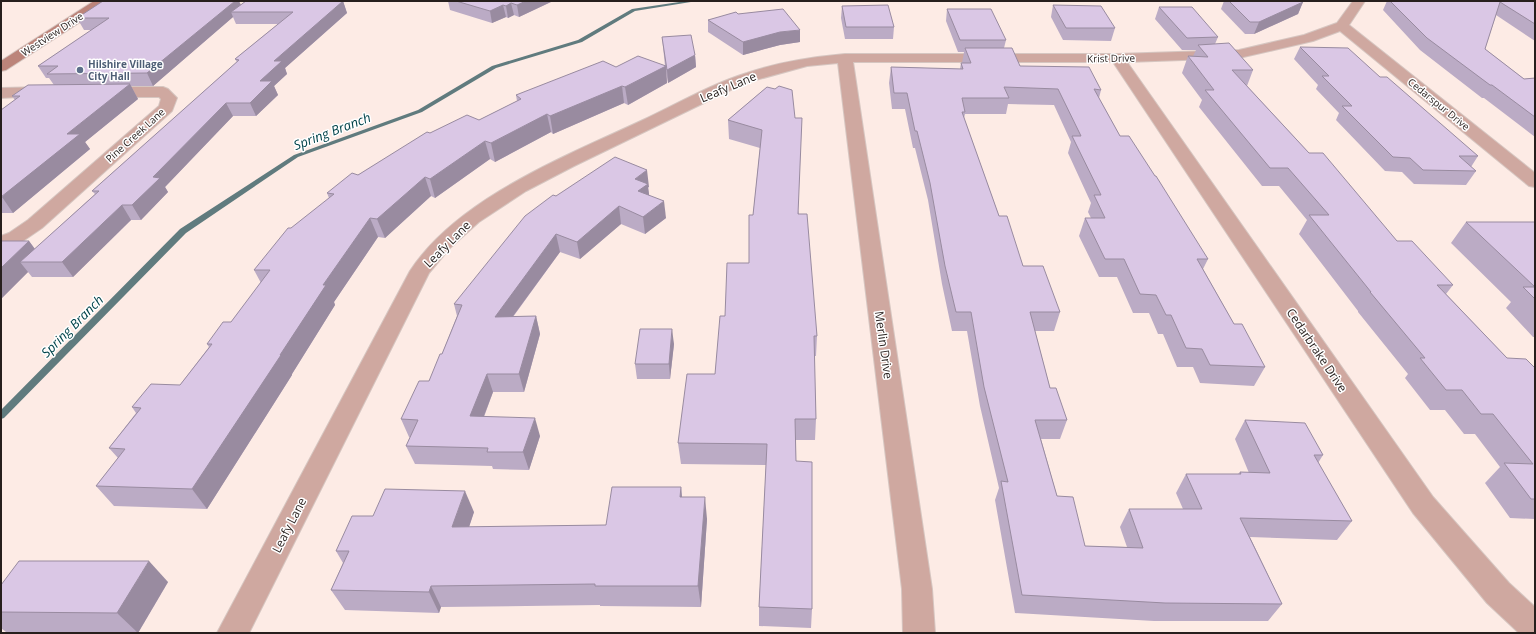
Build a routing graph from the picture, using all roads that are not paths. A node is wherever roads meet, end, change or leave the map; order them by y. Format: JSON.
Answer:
{"nodes":[{"id":1,"x":103,"y":1,"type":"edge"},
{"id":2,"x":1359,"y":1,"type":"edge"},
{"id":3,"x":1342,"y":26,"type":"junction"},
{"id":4,"x":845,"y":58,"type":"junction"},
{"id":5,"x":1117,"y":58,"type":"junction"},
{"id":6,"x":1,"y":67,"type":"edge"},
{"id":7,"x":1,"y":92,"type":"edge"},
{"id":8,"x":63,"y":92,"type":"edge"},
{"id":9,"x":86,"y":92,"type":"edge"},
{"id":10,"x":1535,"y":182,"type":"edge"},
{"id":11,"x":1,"y":243,"type":"edge"},
{"id":12,"x":1535,"y":627,"type":"edge"},
{"id":13,"x":233,"y":633,"type":"edge"},
{"id":14,"x":920,"y":633,"type":"edge"}],
"edges":[{"from":1,"to":6,"type":"main road","name":"Westview Drive"},
{"from":2,"to":3,"type":"street"},
{"from":3,"to":5,"type":"street","name":"Krist Drive"},
{"from":3,"to":10,"type":"street","name":"Cedarspur Drive"},
{"from":4,"to":5,"type":"street","name":"Krist Drive"},
{"from":4,"to":13,"type":"street","name":"Leafy Lane"},
{"from":4,"to":14,"type":"street","name":"Merlin Drive"},
{"from":5,"to":12,"type":"street","name":"Cedarbrake Drive"},
{"from":7,"to":8,"type":"street"},
{"from":9,"to":11,"type":"street","name":"Pine Creek Lane"}]}
